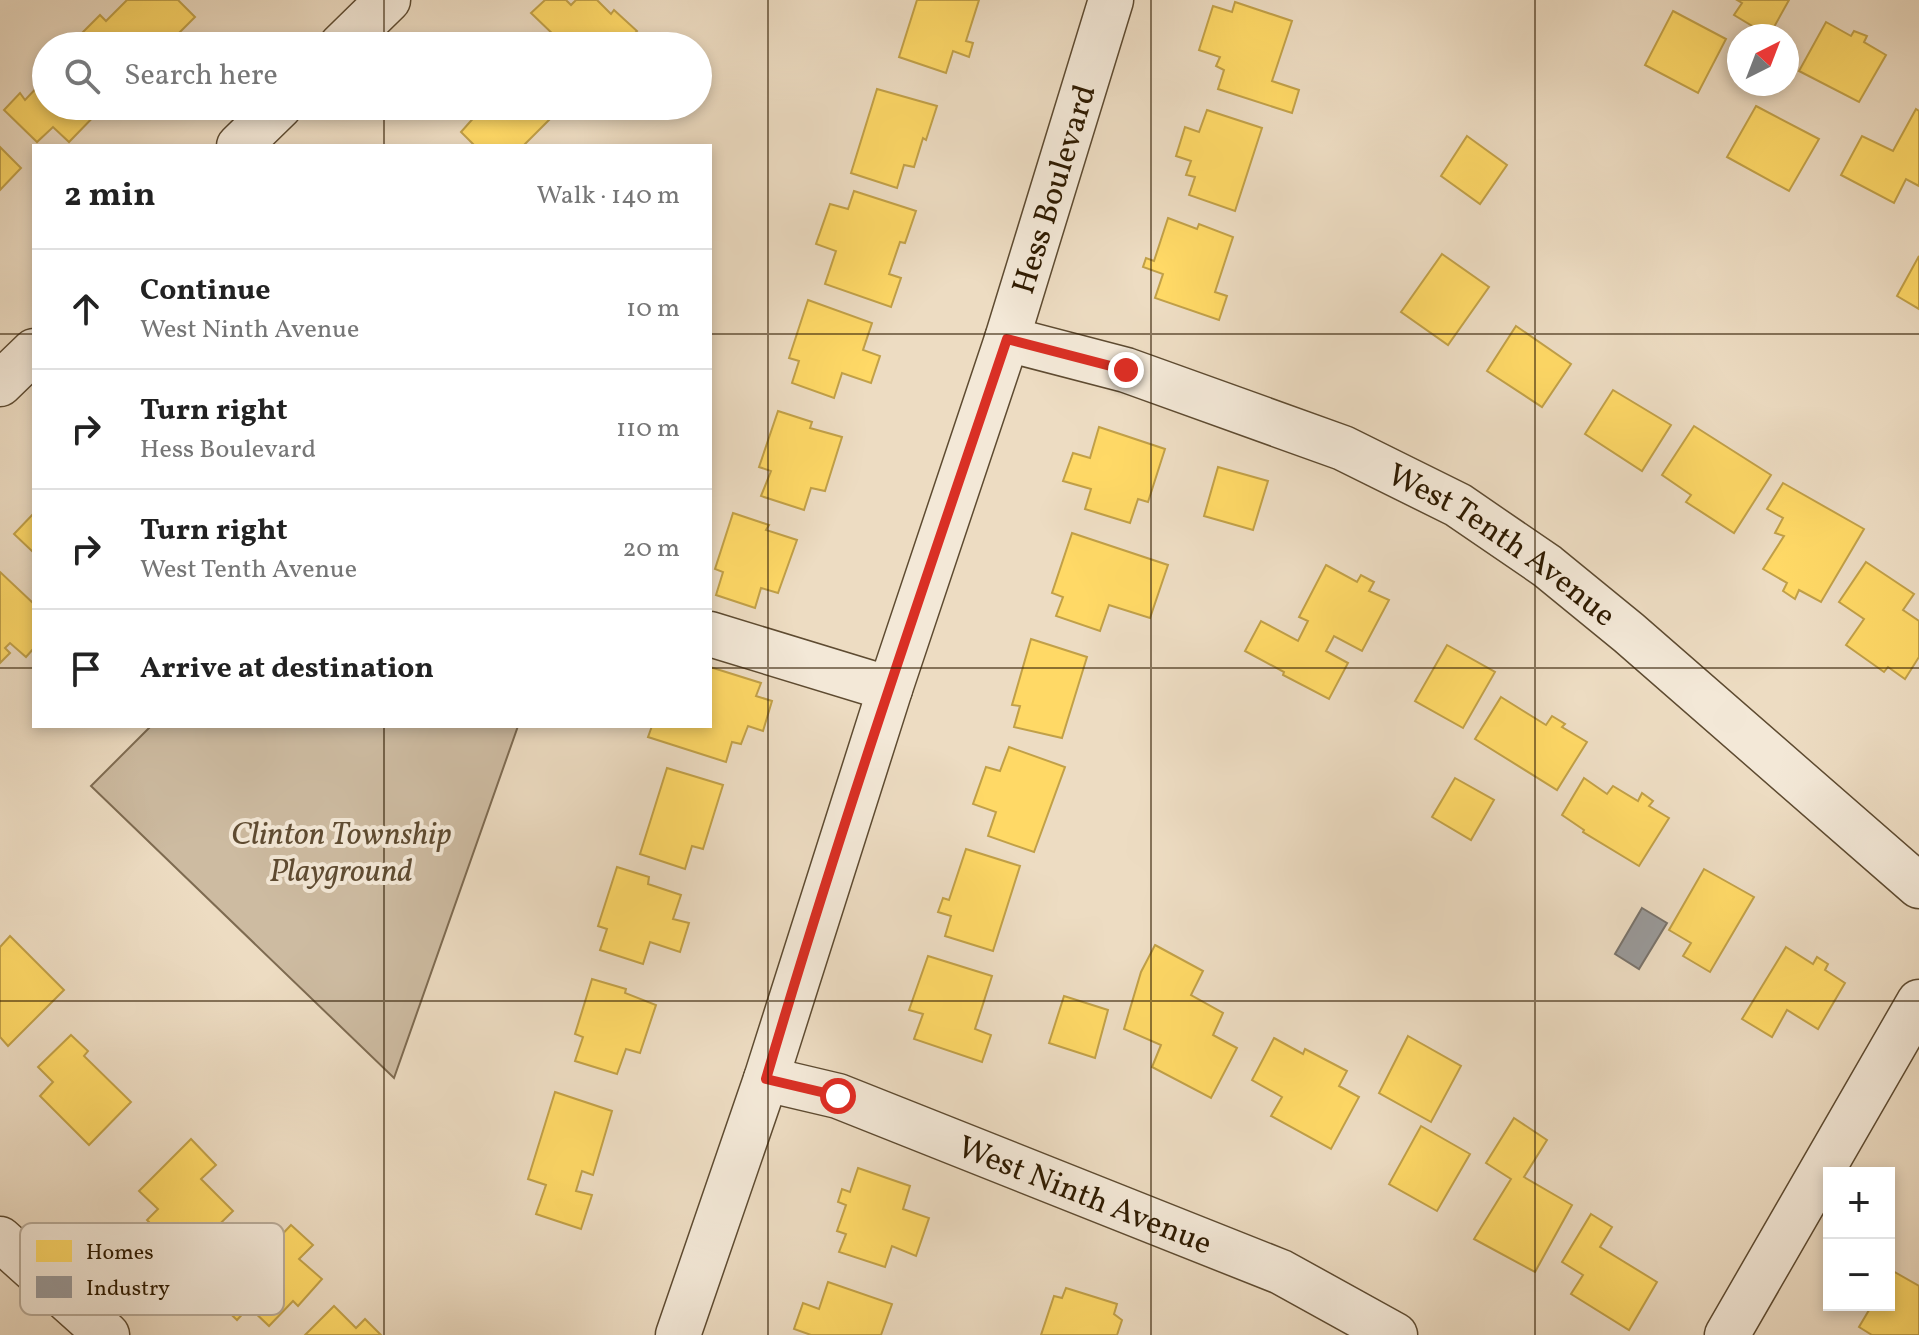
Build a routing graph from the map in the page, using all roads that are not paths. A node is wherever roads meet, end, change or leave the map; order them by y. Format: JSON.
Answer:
{"nodes":[{"id":1,"x":388,"y":0,"type":"edge"},
{"id":2,"x":1111,"y":0,"type":"edge"},
{"id":3,"x":355,"y":32,"type":"edge"},
{"id":4,"x":266,"y":120,"type":"edge"},
{"id":5,"x":241,"y":144,"type":"edge"},
{"id":6,"x":1007,"y":339,"type":"junction"},
{"id":7,"x":32,"y":353,"type":"edge"},
{"id":8,"x":0,"y":384,"type":"edge"},
{"id":9,"x":712,"y":635,"type":"edge"},
{"id":10,"x":890,"y":689,"type":"junction"},
{"id":11,"x":1919,"y":886,"type":"edge"},
{"id":12,"x":1919,"y":1002,"type":"edge"},
{"id":13,"x":766,"y":1079,"type":"junction"},
{"id":14,"x":0,"y":1239,"type":"edge"},
{"id":15,"x":20,"y":1257,"type":"edge"},
{"id":16,"x":85,"y":1315,"type":"edge"},
{"id":17,"x":107,"y":1335,"type":"edge"},
{"id":18,"x":678,"y":1335,"type":"edge"},
{"id":19,"x":1395,"y":1335,"type":"edge"},
{"id":20,"x":1727,"y":1335,"type":"edge"}],
"edges":[{"from":1,"to":3,"type":"street"},
{"from":2,"to":6,"type":"street","name":"Hess Boulevard"},
{"from":4,"to":5,"type":"street"},
{"from":6,"to":10,"type":"street","name":"Hess Boulevard"},
{"from":6,"to":11,"type":"street","name":"West Tenth Avenue"},
{"from":7,"to":8,"type":"street"},
{"from":9,"to":10,"type":"street"},
{"from":10,"to":13,"type":"street","name":"Hess Boulevard"},
{"from":12,"to":20,"type":"street"},
{"from":13,"to":18,"type":"street","name":"Hess Boulevard"},
{"from":13,"to":19,"type":"street","name":"West Ninth Avenue"},
{"from":14,"to":15,"type":"street"},
{"from":16,"to":17,"type":"street"}]}
